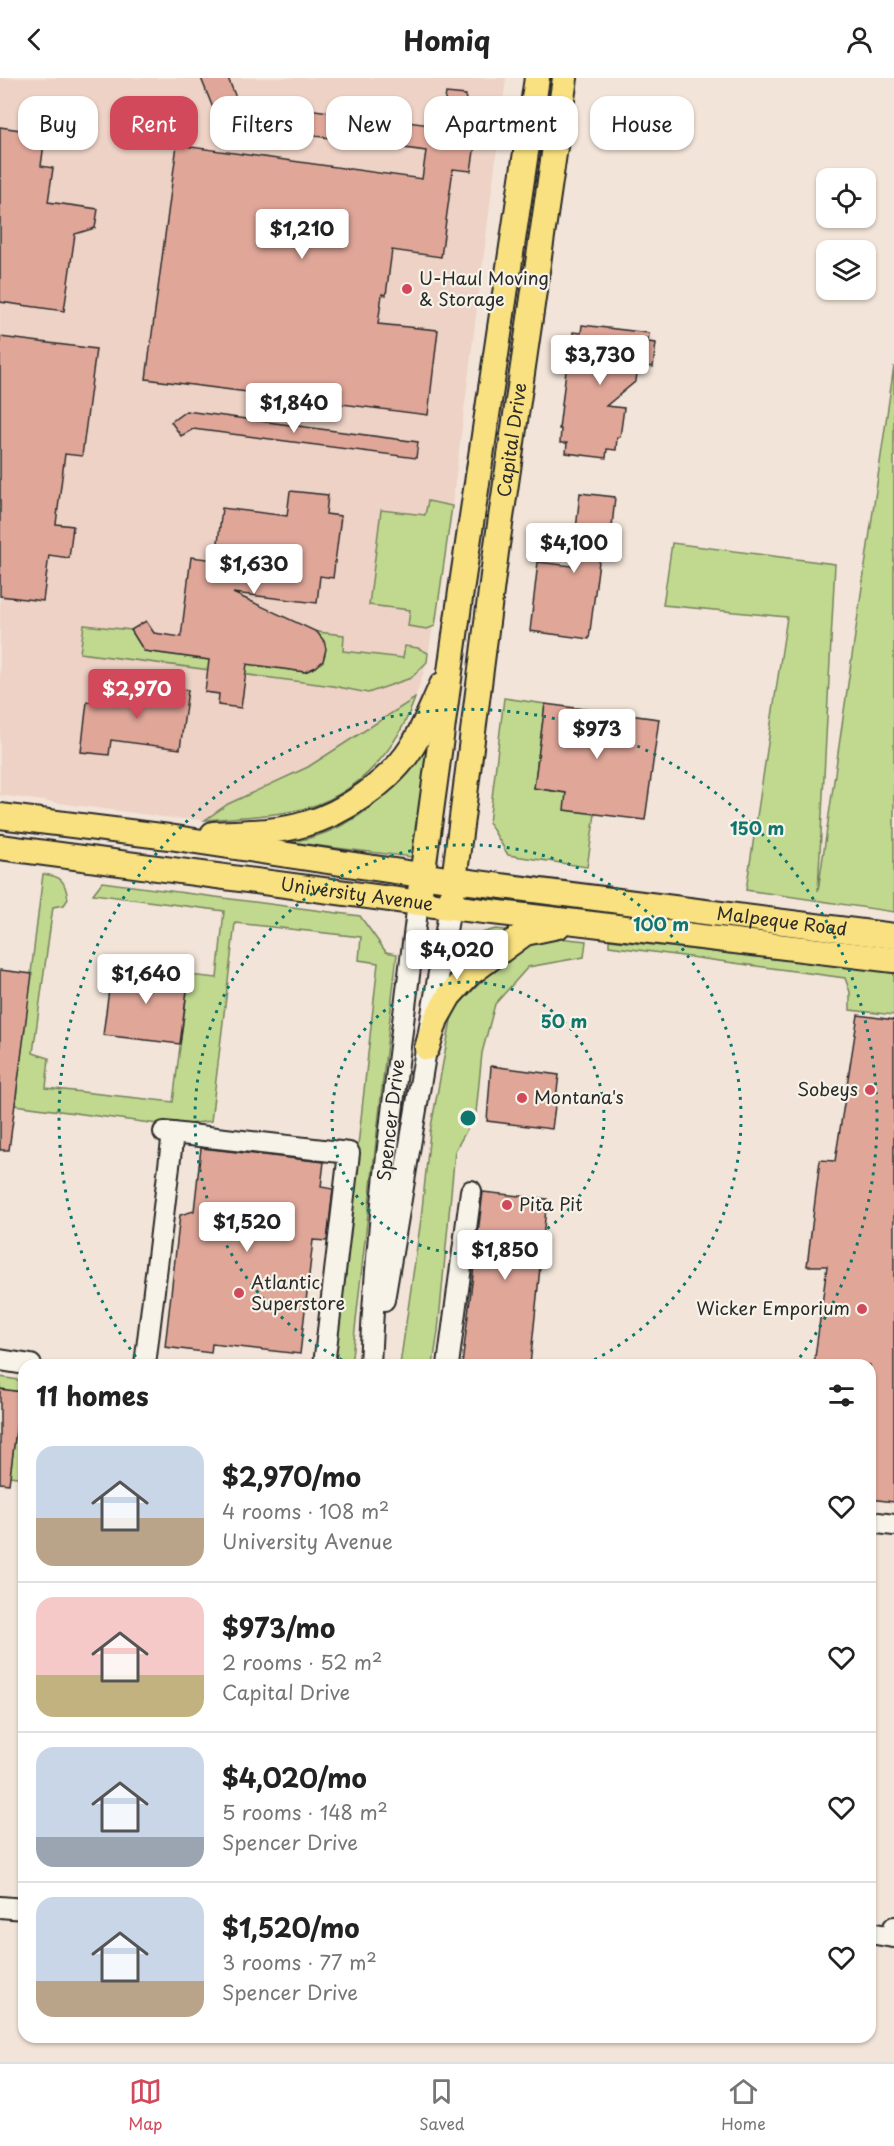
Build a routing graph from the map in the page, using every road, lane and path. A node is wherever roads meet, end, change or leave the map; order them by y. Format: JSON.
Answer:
{"nodes":[{"id":1,"x":537,"y":78,"type":"edge"},
{"id":2,"x":565,"y":78,"type":"edge"},
{"id":3,"x":451,"y":667,"type":"junction"},
{"id":4,"x":0,"y":816,"type":"edge"},
{"id":5,"x":169,"y":837,"type":"junction"},
{"id":6,"x":0,"y":847,"type":"edge"},
{"id":7,"x":422,"y":876,"type":"junction"},
{"id":8,"x":454,"y":880,"type":"junction"},
{"id":9,"x":418,"y":903,"type":"junction"},
{"id":10,"x":450,"y":907,"type":"junction"},
{"id":11,"x":640,"y":929,"type":"junction"},
{"id":12,"x":894,"y":936,"type":"edge"},
{"id":13,"x":894,"y":960,"type":"edge"},
{"id":14,"x":427,"y":1048,"type":"junction"},
{"id":15,"x":471,"y":1191,"type":"dead end"},
{"id":16,"x":146,"y":1359,"type":"edge"},
{"id":17,"x":325,"y":1359,"type":"edge"},
{"id":18,"x":372,"y":1359,"type":"edge"},
{"id":19,"x":373,"y":1359,"type":"edge"},
{"id":20,"x":449,"y":1359,"type":"edge"},
{"id":21,"x":0,"y":1360,"type":"edge"},
{"id":22,"x":18,"y":1363,"type":"edge"},
{"id":23,"x":876,"y":1522,"type":"edge"},
{"id":24,"x":894,"y":1525,"type":"edge"},
{"id":25,"x":0,"y":1907,"type":"edge"},
{"id":26,"x":18,"y":1908,"type":"edge"},
{"id":27,"x":894,"y":1927,"type":"edge"},
{"id":28,"x":876,"y":1934,"type":"edge"}],
"edges":[{"from":1,"to":3,"type":"main road","name":"Capital Drive"},
{"from":2,"to":8,"type":"main road","name":"Capital Drive"},
{"from":3,"to":5,"type":"main road"},
{"from":3,"to":7,"type":"main road","name":"Capital Drive"},
{"from":4,"to":5,"type":"main road","name":"University Avenue"},
{"from":5,"to":7,"type":"main road","name":"University Avenue"},
{"from":6,"to":9,"type":"main road","name":"University Avenue"},
{"from":7,"to":8,"type":"main road","name":"University Avenue"},
{"from":7,"to":9,"type":"main road","name":"Spencer Drive"},
{"from":8,"to":10,"type":"main road","name":"Capital Drive"},
{"from":8,"to":12,"type":"main road","name":"Malpeque Road"},
{"from":9,"to":10,"type":"main road","name":"University Avenue"},
{"from":9,"to":18,"type":"street","name":"Spencer Drive"},
{"from":10,"to":11,"type":"main road","name":"University Avenue"},
{"from":10,"to":14,"type":"street","name":"Spencer Drive"},
{"from":11,"to":13,"type":"main road","name":"University Avenue"},
{"from":11,"to":14,"type":"main road"},
{"from":14,"to":19,"type":"street","name":"Spencer Drive"},
{"from":15,"to":20,"type":"street"},
{"from":16,"to":17,"type":"street"},
{"from":21,"to":22,"type":"street"},
{"from":23,"to":24,"type":"street"},
{"from":25,"to":26,"type":"street"},
{"from":27,"to":28,"type":"street"}]}
